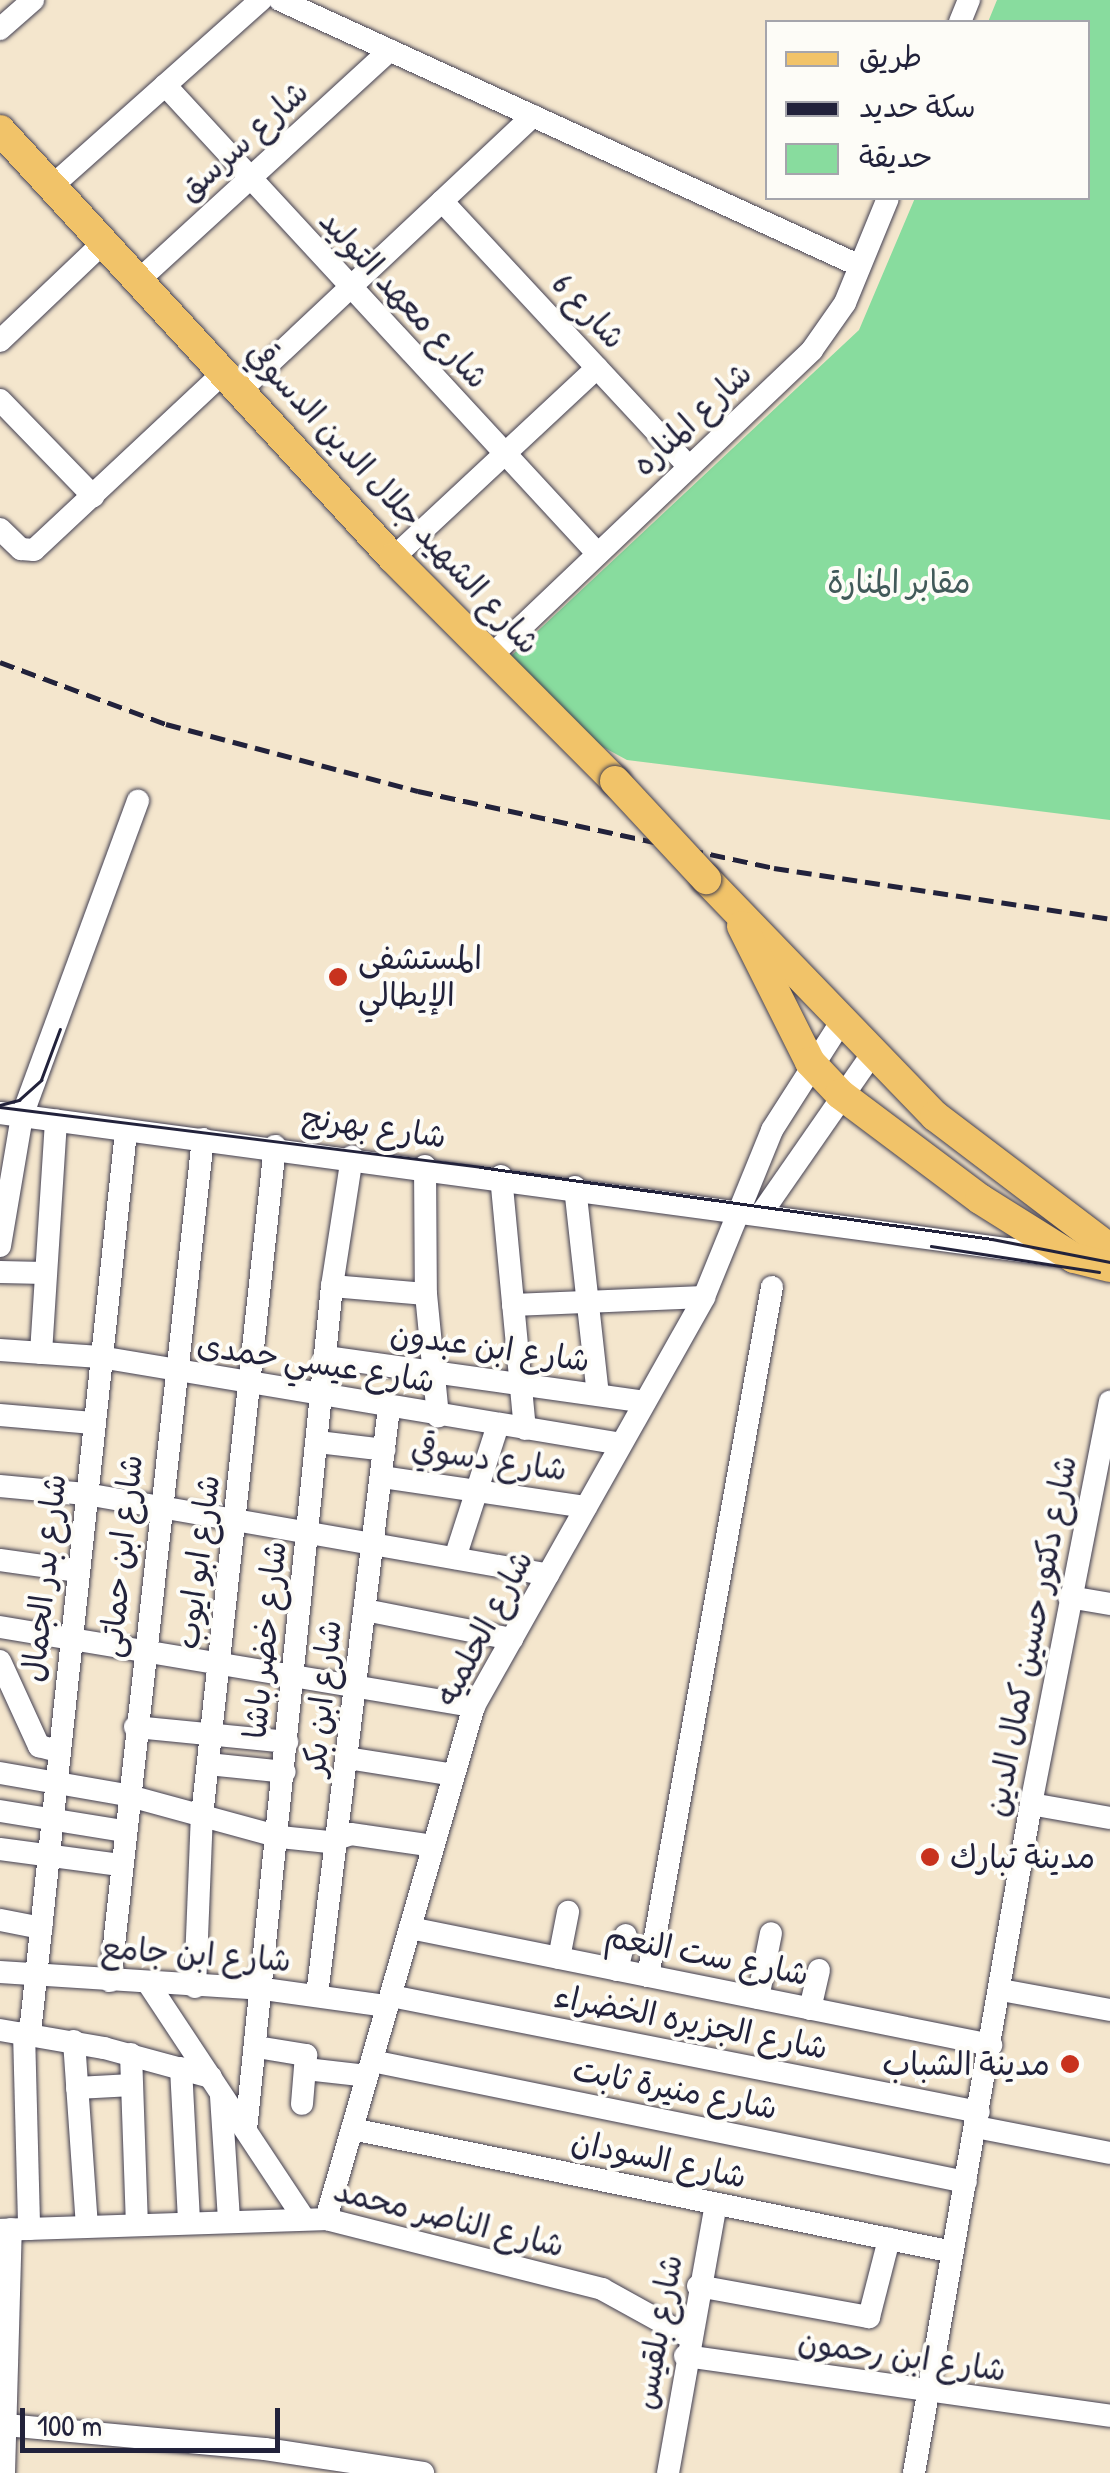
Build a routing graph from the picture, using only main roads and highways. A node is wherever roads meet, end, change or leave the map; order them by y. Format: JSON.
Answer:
{"nodes":[{"id":1,"x":0,"y":130,"type":"edge"},
{"id":2,"x":737,"y":914,"type":"junction"},
{"id":3,"x":1110,"y":1250,"type":"edge"},
{"id":4,"x":1110,"y":1267,"type":"edge"}],
"edges":[{"from":1,"to":2,"type":"main road","name":"شارع الشهيد جلال الدين الدسوقي","bridge":true},
{"from":2,"to":3,"type":"main road","name":"شارع الشهيد جلال الدين الدسوقي"},
{"from":2,"to":4,"type":"main road","name":"شارع الشهيد جلال الدين الدسوقي"}]}
